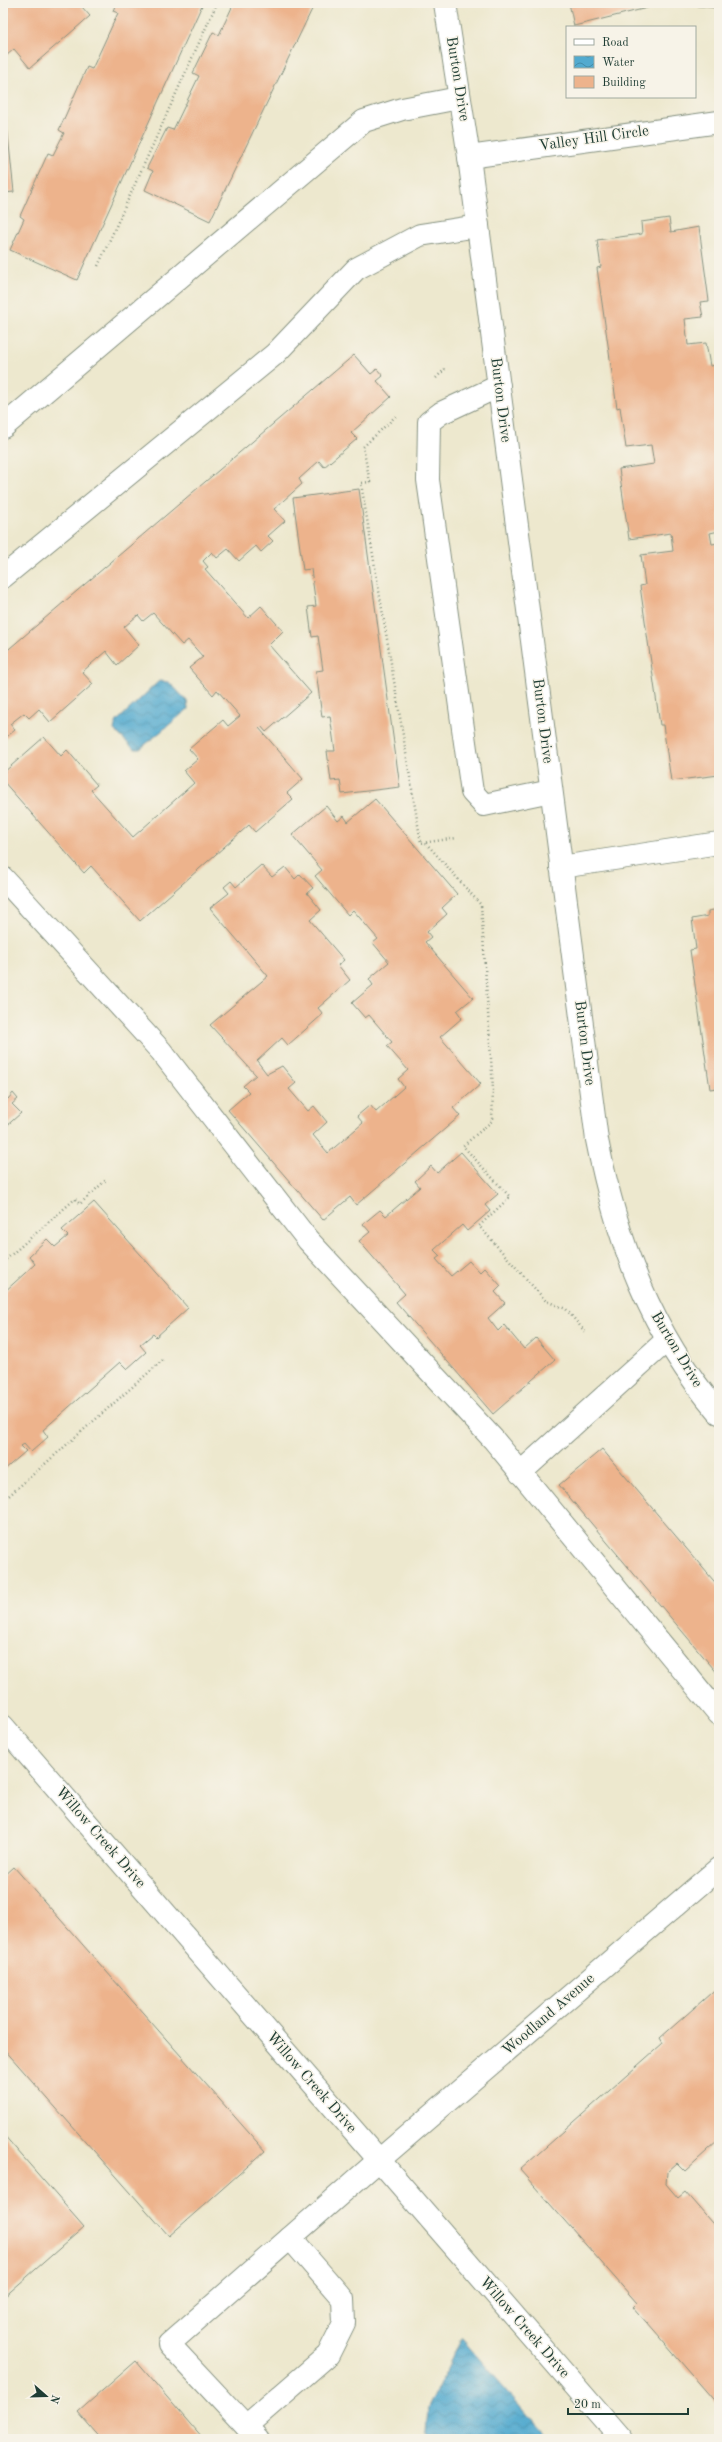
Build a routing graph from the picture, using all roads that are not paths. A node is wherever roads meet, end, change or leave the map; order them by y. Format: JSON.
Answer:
{"nodes":[{"id":1,"x":445,"y":3,"type":"edge"},
{"id":2,"x":459,"y":98,"type":"junction"},
{"id":3,"x":719,"y":122,"type":"edge"},
{"id":4,"x":469,"y":156,"type":"junction"},
{"id":5,"x":478,"y":226,"type":"junction"},
{"id":6,"x":499,"y":386,"type":"junction"},
{"id":7,"x":3,"y":427,"type":"edge"},
{"id":8,"x":3,"y":578,"type":"edge"},
{"id":9,"x":551,"y":791,"type":"junction"},
{"id":10,"x":719,"y":843,"type":"edge"},
{"id":11,"x":561,"y":867,"type":"junction"},
{"id":12,"x":3,"y":878,"type":"edge"},
{"id":13,"x":667,"y":1340,"type":"junction"},
{"id":14,"x":719,"y":1413,"type":"edge"},
{"id":15,"x":520,"y":1473,"type":"junction"},
{"id":16,"x":719,"y":1714,"type":"edge"},
{"id":17,"x":3,"y":1726,"type":"edge"},
{"id":18,"x":719,"y":1868,"type":"edge"},
{"id":19,"x":378,"y":2161,"type":"junction"},
{"id":20,"x":290,"y":2238,"type":"junction"},
{"id":21,"x":252,"y":2433,"type":"edge"},
{"id":22,"x":621,"y":2439,"type":"edge"}],
"edges":[{"from":1,"to":2,"type":"street","name":"Burton Drive"},
{"from":2,"to":4,"type":"street","name":"Burton Drive"},
{"from":2,"to":7,"type":"street"},
{"from":3,"to":4,"type":"street","name":"Valley Hill Circle"},
{"from":4,"to":5,"type":"street","name":"Burton Drive"},
{"from":5,"to":6,"type":"street","name":"Burton Drive"},
{"from":5,"to":8,"type":"street"},
{"from":6,"to":9,"type":"street","name":"Burton Drive"},
{"from":6,"to":9,"type":"street"},
{"from":9,"to":11,"type":"street","name":"Burton Drive"},
{"from":10,"to":11,"type":"street"},
{"from":11,"to":13,"type":"street","name":"Burton Drive"},
{"from":12,"to":15,"type":"street"},
{"from":13,"to":14,"type":"street","name":"Burton Drive"},
{"from":13,"to":15,"type":"street"},
{"from":15,"to":16,"type":"street"},
{"from":17,"to":19,"type":"street","name":"Willow Creek Drive"},
{"from":18,"to":19,"type":"street","name":"Woodland Avenue"},
{"from":19,"to":20,"type":"street","name":"Woodland Avenue"},
{"from":19,"to":22,"type":"street","name":"Willow Creek Drive"},
{"from":20,"to":21,"type":"street"},
{"from":20,"to":21,"type":"street","name":"Woodland Avenue"}]}
